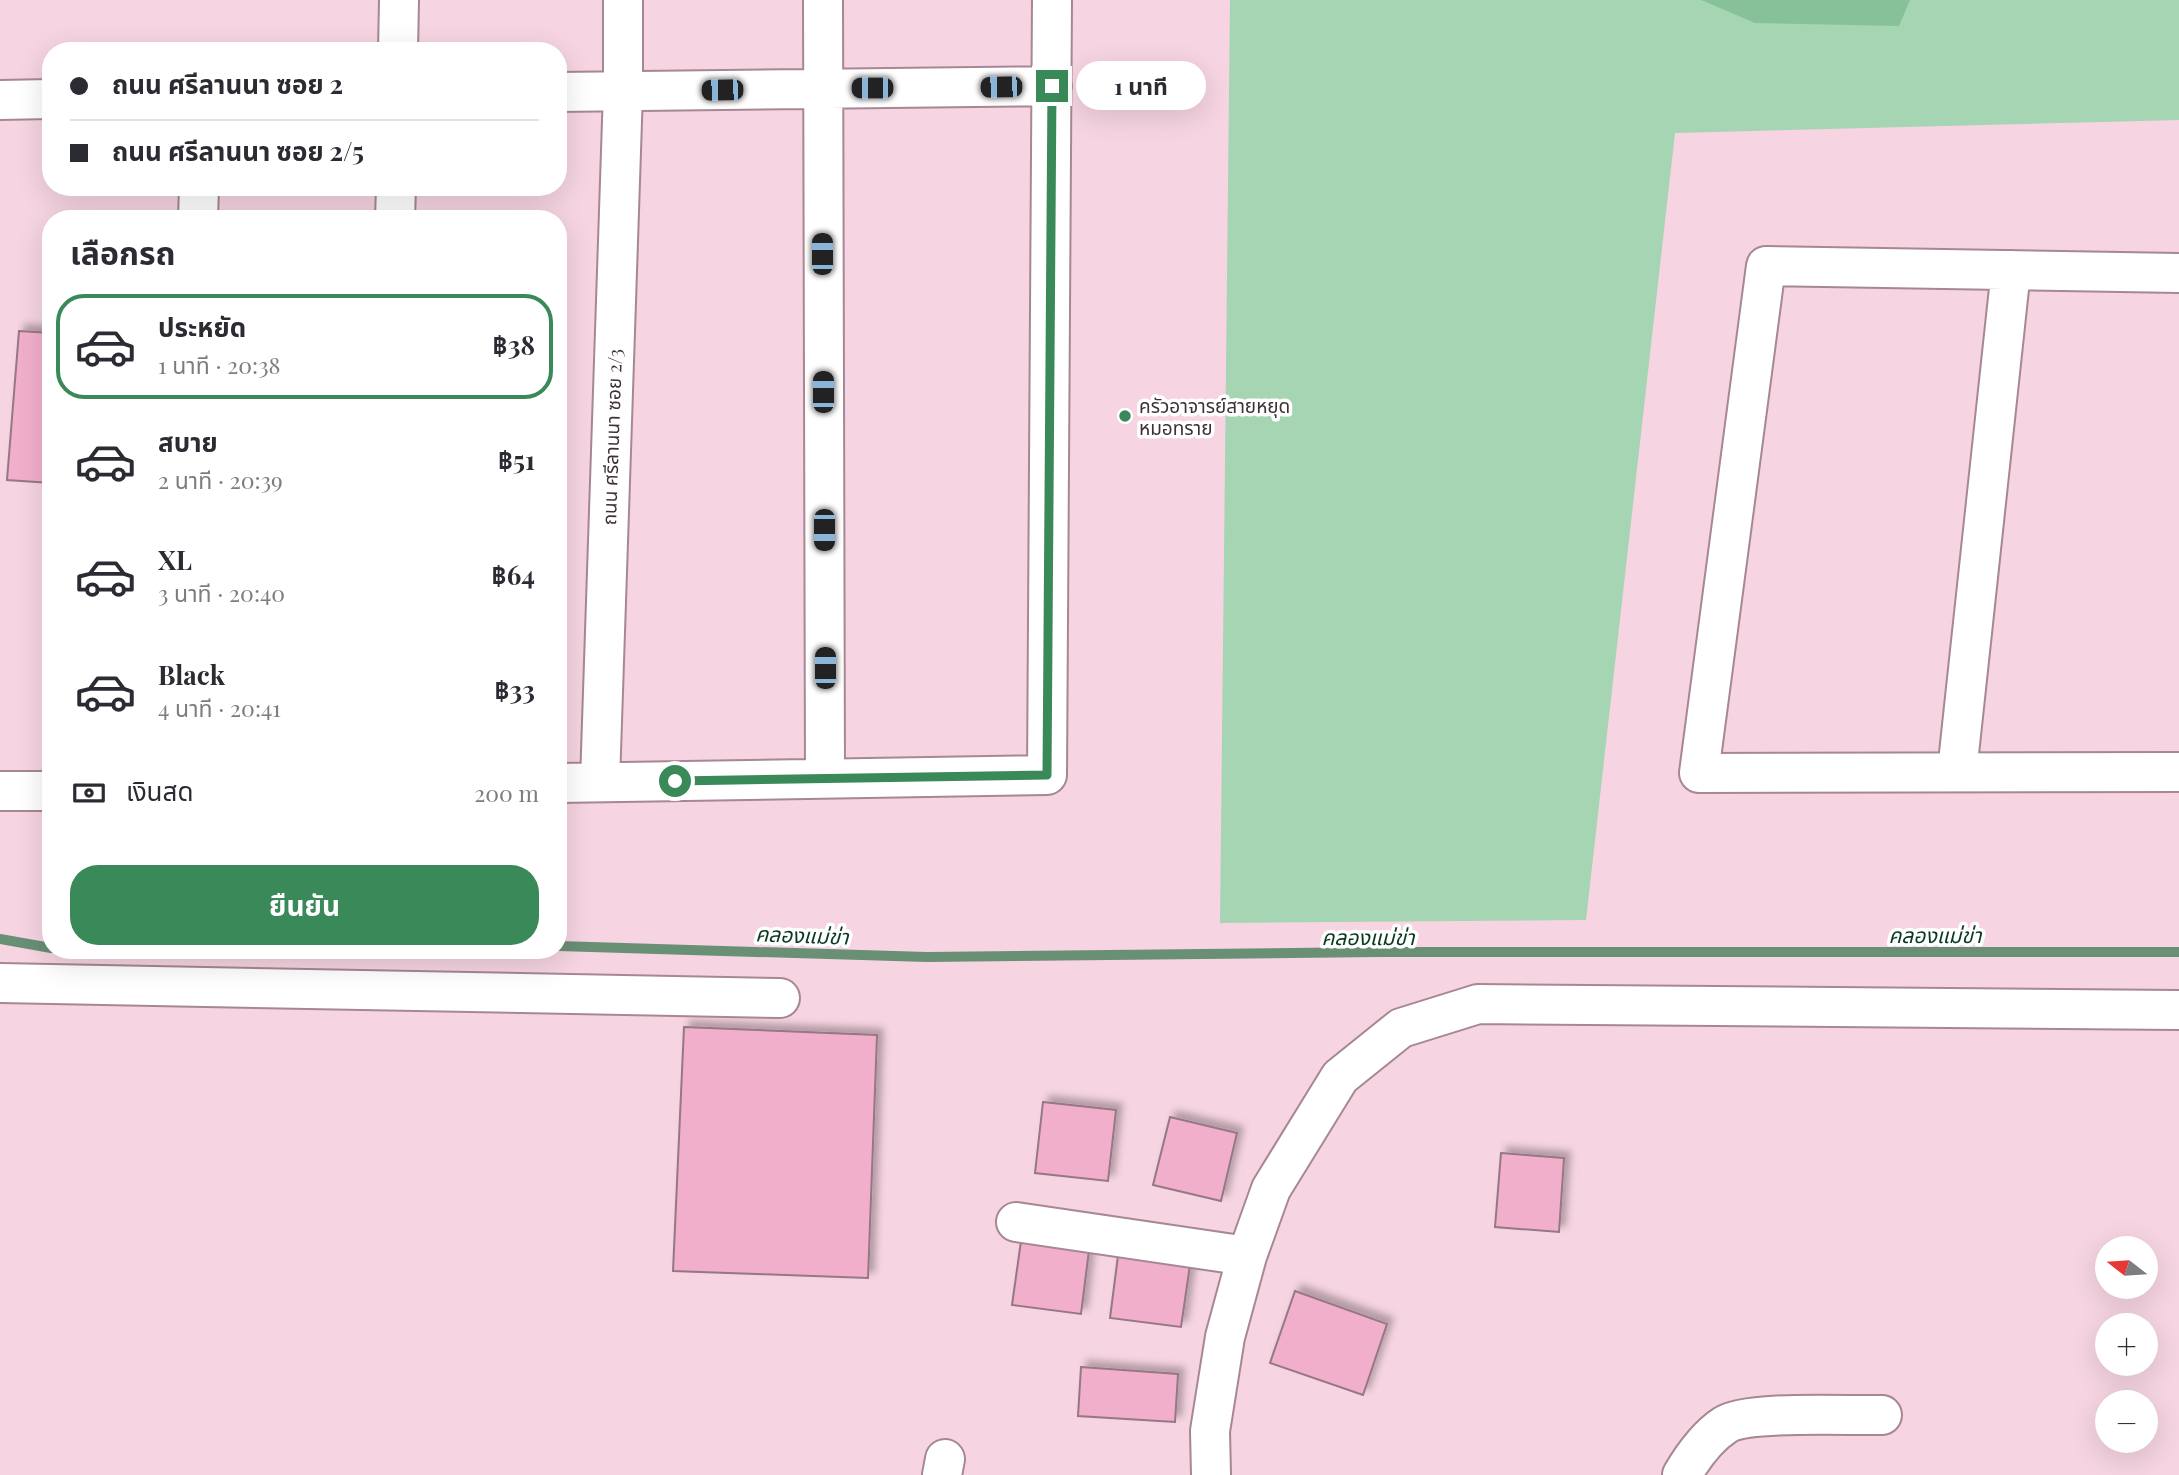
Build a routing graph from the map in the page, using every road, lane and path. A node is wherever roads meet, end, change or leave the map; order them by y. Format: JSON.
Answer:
{"nodes":[{"id":1,"x":399,"y":0,"type":"edge"},
{"id":2,"x":623,"y":0,"type":"edge"},
{"id":3,"x":823,"y":0,"type":"edge"},
{"id":4,"x":1052,"y":0,"type":"edge"},
{"id":5,"x":398,"y":42,"type":"edge"},
{"id":6,"x":1052,"y":86,"type":"junction"},
{"id":7,"x":821,"y":89,"type":"junction"},
{"id":8,"x":623,"y":91,"type":"junction"},
{"id":9,"x":567,"y":92,"type":"edge"},
{"id":10,"x":42,"y":99,"type":"edge"},
{"id":11,"x":0,"y":100,"type":"edge"},
{"id":12,"x":2011,"y":270,"type":"junction"},
{"id":13,"x":2179,"y":273,"type":"edge"},
{"id":14,"x":1957,"y":772,"type":"junction"},
{"id":15,"x":2179,"y":772,"type":"edge"},
{"id":16,"x":825,"y":778,"type":"junction"},
{"id":17,"x":600,"y":782,"type":"junction"},
{"id":18,"x":567,"y":783,"type":"edge"},
{"id":19,"x":42,"y":790,"type":"edge"},
{"id":20,"x":0,"y":791,"type":"edge"},
{"id":21,"x":0,"y":983,"type":"edge"},
{"id":22,"x":780,"y":998,"type":"dead end"},
{"id":23,"x":2179,"y":1010,"type":"edge"},
{"id":24,"x":1016,"y":1222,"type":"dead end"},
{"id":25,"x":1247,"y":1256,"type":"junction"},
{"id":26,"x":1882,"y":1415,"type":"dead end"},
{"id":27,"x":1211,"y":1475,"type":"edge"},
{"id":28,"x":1682,"y":1475,"type":"edge"}],
"edges":[{"from":1,"to":5,"type":"street"},
{"from":2,"to":8,"type":"street","name":"ถนน ศรีลานนา ซอย 2/3"},
{"from":3,"to":7,"type":"street"},
{"from":4,"to":6,"type":"street"},
{"from":6,"to":7,"type":"street"},
{"from":6,"to":16,"type":"street"},
{"from":7,"to":8,"type":"street"},
{"from":7,"to":16,"type":"street"},
{"from":8,"to":9,"type":"street"},
{"from":8,"to":17,"type":"street","name":"ถนน ศรีลานนา ซอย 2/3"},
{"from":10,"to":11,"type":"street"},
{"from":12,"to":13,"type":"street"},
{"from":12,"to":14,"type":"street"},
{"from":12,"to":14,"type":"street"},
{"from":14,"to":15,"type":"street"},
{"from":16,"to":17,"type":"street"},
{"from":17,"to":18,"type":"street"},
{"from":19,"to":20,"type":"street"},
{"from":21,"to":22,"type":"street"},
{"from":23,"to":25,"type":"street"},
{"from":24,"to":25,"type":"street"},
{"from":25,"to":27,"type":"street"},
{"from":26,"to":28,"type":"street"}]}
